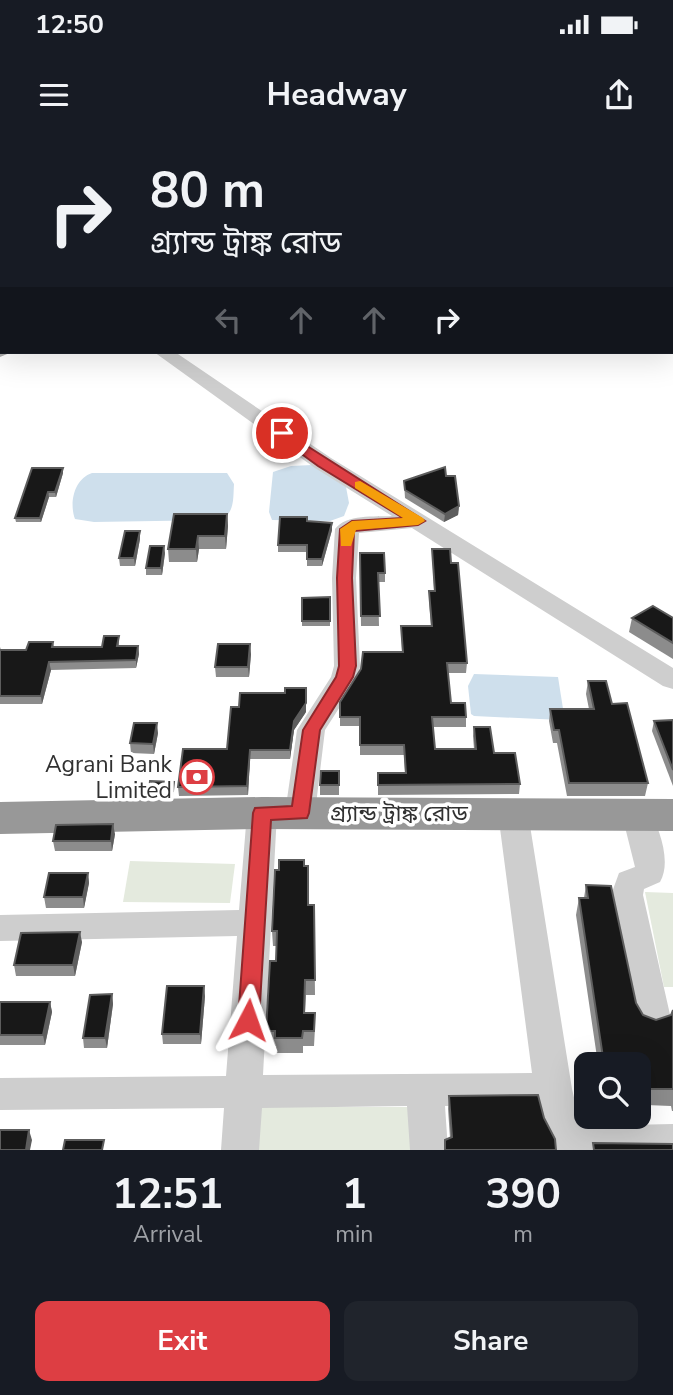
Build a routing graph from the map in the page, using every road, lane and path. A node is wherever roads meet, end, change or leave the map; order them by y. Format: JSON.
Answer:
{"nodes":[{"id":1,"x":166,"y":354,"type":"edge"},
{"id":2,"x":418,"y":521,"type":"junction"},
{"id":3,"x":673,"y":680,"type":"edge"},
{"id":4,"x":281,"y":813,"type":"junction"},
{"id":5,"x":513,"y":813,"type":"junction"},
{"id":6,"x":655,"y":815,"type":"edge"},
{"id":7,"x":0,"y":818,"type":"edge"},
{"id":8,"x":254,"y":923,"type":"junction"},
{"id":9,"x":0,"y":928,"type":"edge"},
{"id":10,"x":653,"y":1019,"type":"edge"},
{"id":11,"x":553,"y":1089,"type":"junction"},
{"id":12,"x":425,"y":1090,"type":"junction"},
{"id":13,"x":244,"y":1092,"type":"junction"},
{"id":14,"x":0,"y":1094,"type":"edge"},
{"id":15,"x":673,"y":1141,"type":"edge"},
{"id":16,"x":240,"y":1150,"type":"edge"},
{"id":17,"x":429,"y":1150,"type":"edge"}],
"edges":[{"from":1,"to":2,"type":"street"},
{"from":2,"to":3,"type":"street"},
{"from":2,"to":4,"type":"street"},
{"from":4,"to":5,"type":"highway","name":"গ্র্যান্ড ট্রাঙ্ক রোড"},
{"from":4,"to":7,"type":"highway","name":"গ্র্যান্ড ট্রাঙ্ক রোড"},
{"from":4,"to":8,"type":"street"},
{"from":5,"to":6,"type":"highway","name":"গ্র্যান্ড ট্রাঙ্ক রোড"},
{"from":5,"to":11,"type":"street"},
{"from":6,"to":10,"type":"street"},
{"from":8,"to":9,"type":"street"},
{"from":8,"to":13,"type":"street"},
{"from":11,"to":12,"type":"street"},
{"from":11,"to":15,"type":"street"},
{"from":12,"to":13,"type":"street"},
{"from":12,"to":17,"type":"street"},
{"from":13,"to":14,"type":"street"},
{"from":13,"to":16,"type":"street"}]}
